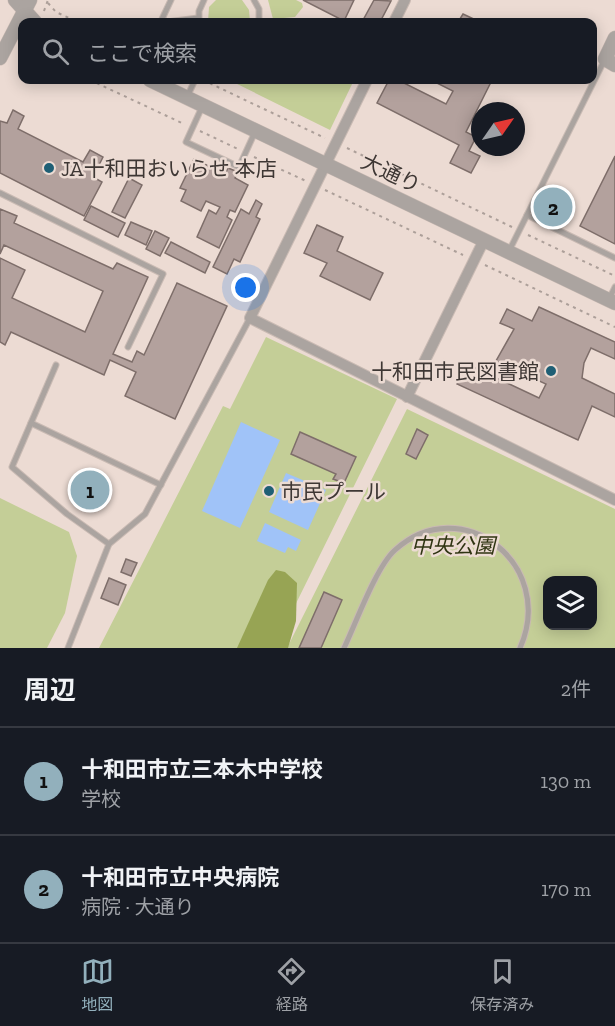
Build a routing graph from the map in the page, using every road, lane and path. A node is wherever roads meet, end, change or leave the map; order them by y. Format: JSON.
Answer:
{"nodes":[{"id":1,"x":48,"y":0,"type":"edge"},
{"id":2,"x":171,"y":0,"type":"edge"},
{"id":3,"x":204,"y":0,"type":"edge"},
{"id":4,"x":254,"y":0,"type":"edge"},
{"id":5,"x":405,"y":0,"type":"edge"},
{"id":6,"x":23,"y":3,"type":"edge"},
{"id":7,"x":32,"y":18,"type":"edge"},
{"id":8,"x":69,"y":18,"type":"edge"},
{"id":9,"x":162,"y":18,"type":"edge"},
{"id":10,"x":200,"y":18,"type":"edge"},
{"id":11,"x":259,"y":18,"type":"edge"},
{"id":12,"x":396,"y":18,"type":"edge"},
{"id":13,"x":615,"y":38,"type":"edge"},
{"id":14,"x":0,"y":58,"type":"edge"},
{"id":15,"x":610,"y":62,"type":"edge"},
{"id":16,"x":99,"y":84,"type":"edge"},
{"id":17,"x":158,"y":84,"type":"edge"},
{"id":18,"x":193,"y":84,"type":"edge"},
{"id":19,"x":211,"y":84,"type":"edge"},
{"id":20,"x":365,"y":84,"type":"edge"},
{"id":21,"x":186,"y":98,"type":"junction"},
{"id":22,"x":203,"y":106,"type":"junction"},
{"id":23,"x":193,"y":128,"type":"junction"},
{"id":24,"x":255,"y":131,"type":"junction"},
{"id":25,"x":336,"y":143,"type":"junction"},
{"id":26,"x":245,"y":153,"type":"junction"},
{"id":27,"x":326,"y":166,"type":"junction"},
{"id":28,"x":316,"y":186,"type":"junction"},
{"id":29,"x":0,"y":193,"type":"edge"},
{"id":30,"x":527,"y":215,"type":"junction"},
{"id":31,"x":520,"y":231,"type":"junction"},
{"id":32,"x":484,"y":240,"type":"junction"},
{"id":33,"x":509,"y":251,"type":"junction"},
{"id":34,"x":615,"y":258,"type":"edge"},
{"id":35,"x":474,"y":260,"type":"junction"},
{"id":36,"x":615,"y":276,"type":"edge"},
{"id":37,"x":615,"y":287,"type":"edge"},
{"id":38,"x":612,"y":301,"type":"edge"},
{"id":39,"x":250,"y":318,"type":"junction"},
{"id":40,"x":615,"y":327,"type":"edge"},
{"id":41,"x":128,"y":347,"type":"dead end"},
{"id":42,"x":56,"y":365,"type":"dead end"},
{"id":43,"x":406,"y":397,"type":"junction"},
{"id":44,"x":31,"y":423,"type":"junction"},
{"id":45,"x":161,"y":485,"type":"junction"},
{"id":46,"x":615,"y":500,"type":"edge"},
{"id":47,"x":109,"y":544,"type":"junction"},
{"id":48,"x":68,"y":648,"type":"edge"},
{"id":49,"x":344,"y":648,"type":"edge"},
{"id":50,"x":520,"y":648,"type":"edge"}],
"edges":[{"from":1,"to":8,"type":"path"},
{"from":2,"to":9,"type":"lane"},
{"from":3,"to":10,"type":"lane"},
{"from":4,"to":11,"type":"lane"},
{"from":5,"to":12,"type":"street"},
{"from":6,"to":7,"type":"street"},
{"from":6,"to":14,"type":"street"},
{"from":13,"to":15,"type":"street"},
{"from":15,"to":30,"type":"lane"},
{"from":16,"to":23,"type":"path"},
{"from":17,"to":21,"type":"street","name":"大通り"},
{"from":18,"to":21,"type":"lane"},
{"from":19,"to":25,"type":"path"},
{"from":20,"to":25,"type":"street"},
{"from":21,"to":22,"type":"street","name":"大通り"},
{"from":22,"to":23,"type":"lane"},
{"from":22,"to":24,"type":"street","name":"大通り"},
{"from":23,"to":26,"type":"path"},
{"from":23,"to":26,"type":"lane"},
{"from":24,"to":26,"type":"lane"},
{"from":24,"to":27,"type":"street","name":"大通り"},
{"from":25,"to":27,"type":"street"},
{"from":25,"to":31,"type":"path"},
{"from":26,"to":28,"type":"path"},
{"from":27,"to":28,"type":"street"},
{"from":27,"to":32,"type":"street","name":"大通り"},
{"from":28,"to":35,"type":"path"},
{"from":28,"to":39,"type":"street"},
{"from":29,"to":41,"type":"lane"},
{"from":30,"to":31,"type":"lane"},
{"from":30,"to":34,"type":"lane"},
{"from":31,"to":33,"type":"lane"},
{"from":31,"to":36,"type":"path"},
{"from":32,"to":33,"type":"street","name":"大通り"},
{"from":32,"to":35,"type":"street"},
{"from":33,"to":38,"type":"street","name":"大通り"},
{"from":35,"to":40,"type":"path"},
{"from":35,"to":43,"type":"street"},
{"from":37,"to":38,"type":"lane"},
{"from":39,"to":43,"type":"street"},
{"from":39,"to":45,"type":"lane"},
{"from":42,"to":44,"type":"lane"},
{"from":43,"to":46,"type":"street"},
{"from":44,"to":45,"type":"lane"},
{"from":44,"to":47,"type":"lane"},
{"from":45,"to":47,"type":"lane"},
{"from":47,"to":48,"type":"lane"},
{"from":49,"to":50,"type":"lane"}]}
